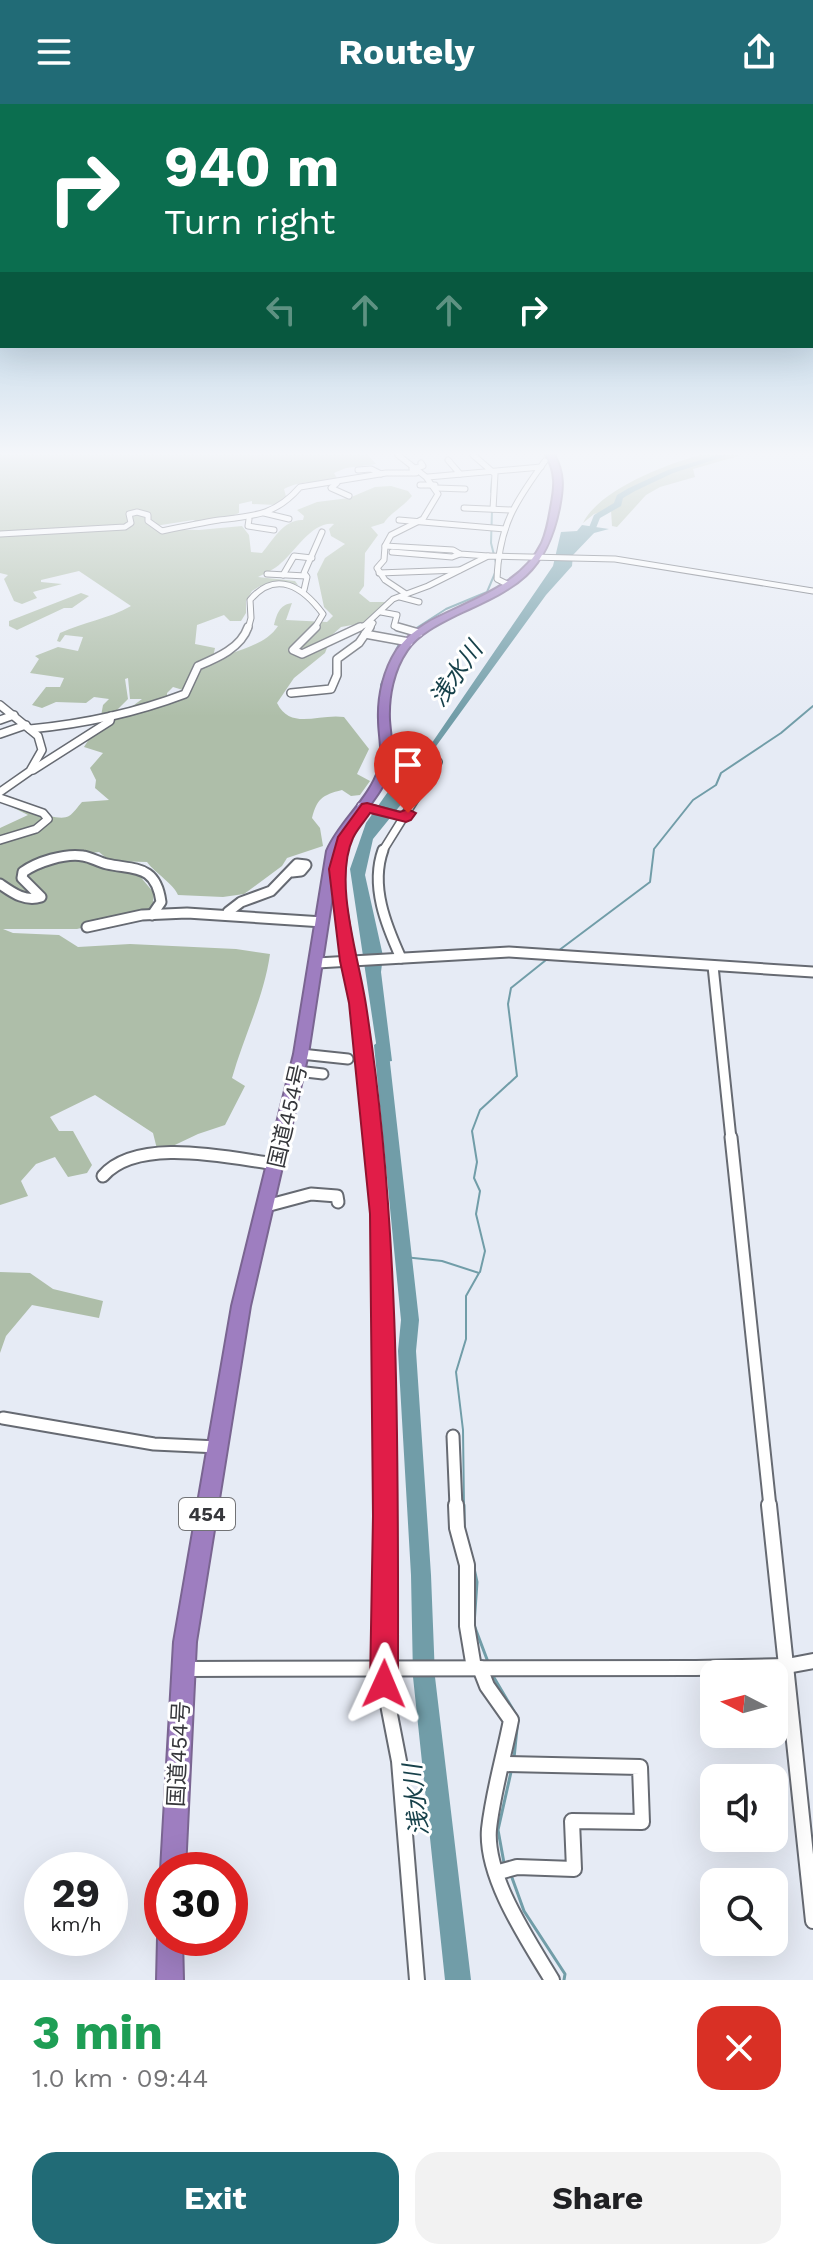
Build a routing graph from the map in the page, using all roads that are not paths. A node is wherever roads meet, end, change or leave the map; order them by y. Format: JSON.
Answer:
{"nodes":[{"id":1,"x":317,"y":543,"type":"edge"},
{"id":2,"x":388,"y":543,"type":"edge"},
{"id":3,"x":501,"y":543,"type":"edge"},
{"id":4,"x":544,"y":543,"type":"edge"},
{"id":5,"x":384,"y":549,"type":"junction"},
{"id":6,"x":488,"y":556,"type":"junction"},
{"id":7,"x":498,"y":556,"type":"junction"},
{"id":8,"x":538,"y":557,"type":"junction"},
{"id":9,"x":312,"y":558,"type":"junction"},
{"id":10,"x":461,"y":570,"type":"junction"},
{"id":11,"x":379,"y":573,"type":"junction"},
{"id":12,"x":267,"y":574,"type":"dead end"},
{"id":13,"x":283,"y":575,"type":"junction"},
{"id":14,"x":306,"y":576,"type":"junction"},
{"id":15,"x":502,"y":582,"type":"junction"},
{"id":16,"x":493,"y":586,"type":"dead end"},
{"id":17,"x":304,"y":590,"type":"junction"},
{"id":18,"x":813,"y":591,"type":"edge"},
{"id":19,"x":403,"y":595,"type":"junction"},
{"id":20,"x":419,"y":602,"type":"dead end"},
{"id":21,"x":381,"y":611,"type":"junction"},
{"id":22,"x":419,"y":633,"type":"junction"},
{"id":23,"x":365,"y":634,"type":"junction"},
{"id":24,"x":409,"y":642,"type":"junction"},
{"id":25,"x":291,"y":693,"type":"dead end"},
{"id":26,"x":1,"y":708,"type":"edge"},
{"id":27,"x":14,"y":715,"type":"junction"},
{"id":28,"x":111,"y":716,"type":"junction"},
{"id":29,"x":0,"y":720,"type":"edge"},
{"id":30,"x":28,"y":727,"type":"junction"},
{"id":31,"x":0,"y":734,"type":"edge"},
{"id":32,"x":438,"y":762,"type":"dead end"},
{"id":33,"x":30,"y":771,"type":"junction"},
{"id":34,"x":0,"y":792,"type":"edge"},
{"id":35,"x":0,"y":798,"type":"edge"},
{"id":36,"x":366,"y":807,"type":"junction"},
{"id":37,"x":402,"y":817,"type":"junction"},
{"id":38,"x":0,"y":840,"type":"edge"},
{"id":39,"x":292,"y":872,"type":"dead end"},
{"id":40,"x":0,"y":884,"type":"edge"},
{"id":41,"x":228,"y":912,"type":"junction"},
{"id":42,"x":152,"y":915,"type":"junction"},
{"id":43,"x":323,"y":922,"type":"junction"},
{"id":44,"x":87,"y":927,"type":"dead end"},
{"id":45,"x":397,"y":958,"type":"junction"},
{"id":46,"x":351,"y":961,"type":"junction"},
{"id":47,"x":317,"y":963,"type":"junction"},
{"id":48,"x":713,"y":966,"type":"junction"},
{"id":49,"x":813,"y":972,"type":"edge"},
{"id":50,"x":301,"y":1054,"type":"junction"},
{"id":51,"x":348,"y":1059,"type":"dead end"},
{"id":52,"x":297,"y":1071,"type":"junction"},
{"id":53,"x":323,"y":1074,"type":"dead end"},
{"id":54,"x":276,"y":1164,"type":"junction"},
{"id":55,"x":103,"y":1176,"type":"dead end"},
{"id":56,"x":338,"y":1202,"type":"dead end"},
{"id":57,"x":266,"y":1206,"type":"junction"},
{"id":58,"x":3,"y":1418,"type":"dead end"},
{"id":59,"x":453,"y":1436,"type":"dead end"},
{"id":60,"x":218,"y":1447,"type":"junction"},
{"id":61,"x":786,"y":1660,"type":"edge"},
{"id":62,"x":813,"y":1661,"type":"edge"},
{"id":63,"x":788,"y":1666,"type":"edge"},
{"id":64,"x":700,"y":1667,"type":"edge"},
{"id":65,"x":472,"y":1668,"type":"junction"},
{"id":66,"x":182,"y":1669,"type":"junction"},
{"id":67,"x":390,"y":1669,"type":"junction"},
{"id":68,"x":788,"y":1676,"type":"edge"},
{"id":69,"x":503,"y":1764,"type":"junction"},
{"id":70,"x":174,"y":1852,"type":"edge"},
{"id":71,"x":499,"y":1872,"type":"junction"},
{"id":72,"x":813,"y":1921,"type":"edge"},
{"id":73,"x":170,"y":1956,"type":"edge"},
{"id":74,"x":170,"y":1980,"type":"edge"},
{"id":75,"x":417,"y":1980,"type":"edge"},
{"id":76,"x":552,"y":1980,"type":"edge"}],
"edges":[{"from":1,"to":9,"type":"street"},
{"from":2,"to":5,"type":"street"},
{"from":3,"to":7,"type":"street"},
{"from":4,"to":8,"type":"highway","name":"国道454号","number":"454"},
{"from":5,"to":6,"type":"street"},
{"from":5,"to":11,"type":"street"},
{"from":6,"to":7,"type":"street"},
{"from":6,"to":10,"type":"street"},
{"from":7,"to":8,"type":"street"},
{"from":7,"to":15,"type":"street"},
{"from":8,"to":15,"type":"highway","name":"国道454号","number":"454"},
{"from":8,"to":18,"type":"street"},
{"from":9,"to":13,"type":"street"},
{"from":9,"to":14,"type":"street"},
{"from":10,"to":11,"type":"street"},
{"from":10,"to":19,"type":"street"},
{"from":11,"to":19,"type":"street"},
{"from":12,"to":13,"type":"street"},
{"from":13,"to":14,"type":"street"},
{"from":14,"to":17,"type":"street"},
{"from":15,"to":16,"type":"street"},
{"from":15,"to":22,"type":"highway","name":"国道454号","number":"454"},
{"from":17,"to":21,"type":"street"},
{"from":17,"to":28,"type":"street"},
{"from":19,"to":20,"type":"street"},
{"from":19,"to":21,"type":"street"},
{"from":21,"to":22,"type":"street"},
{"from":21,"to":23,"type":"street"},
{"from":22,"to":24,"type":"highway","name":"国道454号","number":"454"},
{"from":23,"to":24,"type":"street"},
{"from":23,"to":25,"type":"street"},
{"from":24,"to":36,"type":"highway","name":"国道454号","number":"454"},
{"from":26,"to":27,"type":"street"},
{"from":27,"to":29,"type":"street"},
{"from":27,"to":30,"type":"street"},
{"from":28,"to":30,"type":"street"},
{"from":28,"to":33,"type":"street"},
{"from":30,"to":31,"type":"street"},
{"from":30,"to":33,"type":"street"},
{"from":32,"to":37,"type":"street"},
{"from":33,"to":34,"type":"street"},
{"from":35,"to":38,"type":"street"},
{"from":36,"to":37,"type":"street"},
{"from":36,"to":43,"type":"highway","name":"国道454号","number":"454"},
{"from":36,"to":46,"type":"street"},
{"from":37,"to":45,"type":"street"},
{"from":39,"to":41,"type":"street"},
{"from":40,"to":42,"type":"street"},
{"from":41,"to":42,"type":"street"},
{"from":41,"to":43,"type":"street"},
{"from":42,"to":44,"type":"street"},
{"from":43,"to":47,"type":"highway","name":"国道454号","number":"454"},
{"from":45,"to":46,"type":"street"},
{"from":45,"to":48,"type":"street"},
{"from":46,"to":47,"type":"street"},
{"from":46,"to":67,"type":"street"},
{"from":47,"to":50,"type":"highway","name":"国道454号","number":"454"},
{"from":48,"to":49,"type":"street"},
{"from":48,"to":61,"type":"street"},
{"from":50,"to":51,"type":"street"},
{"from":50,"to":52,"type":"highway","name":"国道454号","number":"454"},
{"from":52,"to":53,"type":"street"},
{"from":52,"to":54,"type":"highway","name":"国道454号","number":"454"},
{"from":54,"to":55,"type":"street"},
{"from":54,"to":57,"type":"highway","name":"国道454号","number":"454"},
{"from":56,"to":57,"type":"street"},
{"from":57,"to":60,"type":"highway","name":"国道454号","number":"454"},
{"from":58,"to":60,"type":"street"},
{"from":59,"to":65,"type":"street"},
{"from":60,"to":66,"type":"highway","name":"国道454号","number":"454"},
{"from":62,"to":63,"type":"street"},
{"from":64,"to":65,"type":"street"},
{"from":65,"to":67,"type":"street"},
{"from":65,"to":69,"type":"street"},
{"from":66,"to":67,"type":"street"},
{"from":66,"to":70,"type":"highway","name":"国道454号","number":"454"},
{"from":67,"to":75,"type":"street"},
{"from":68,"to":72,"type":"street"},
{"from":69,"to":71,"type":"street"},
{"from":69,"to":71,"type":"street"},
{"from":71,"to":76,"type":"street"},
{"from":73,"to":74,"type":"highway"}]}
